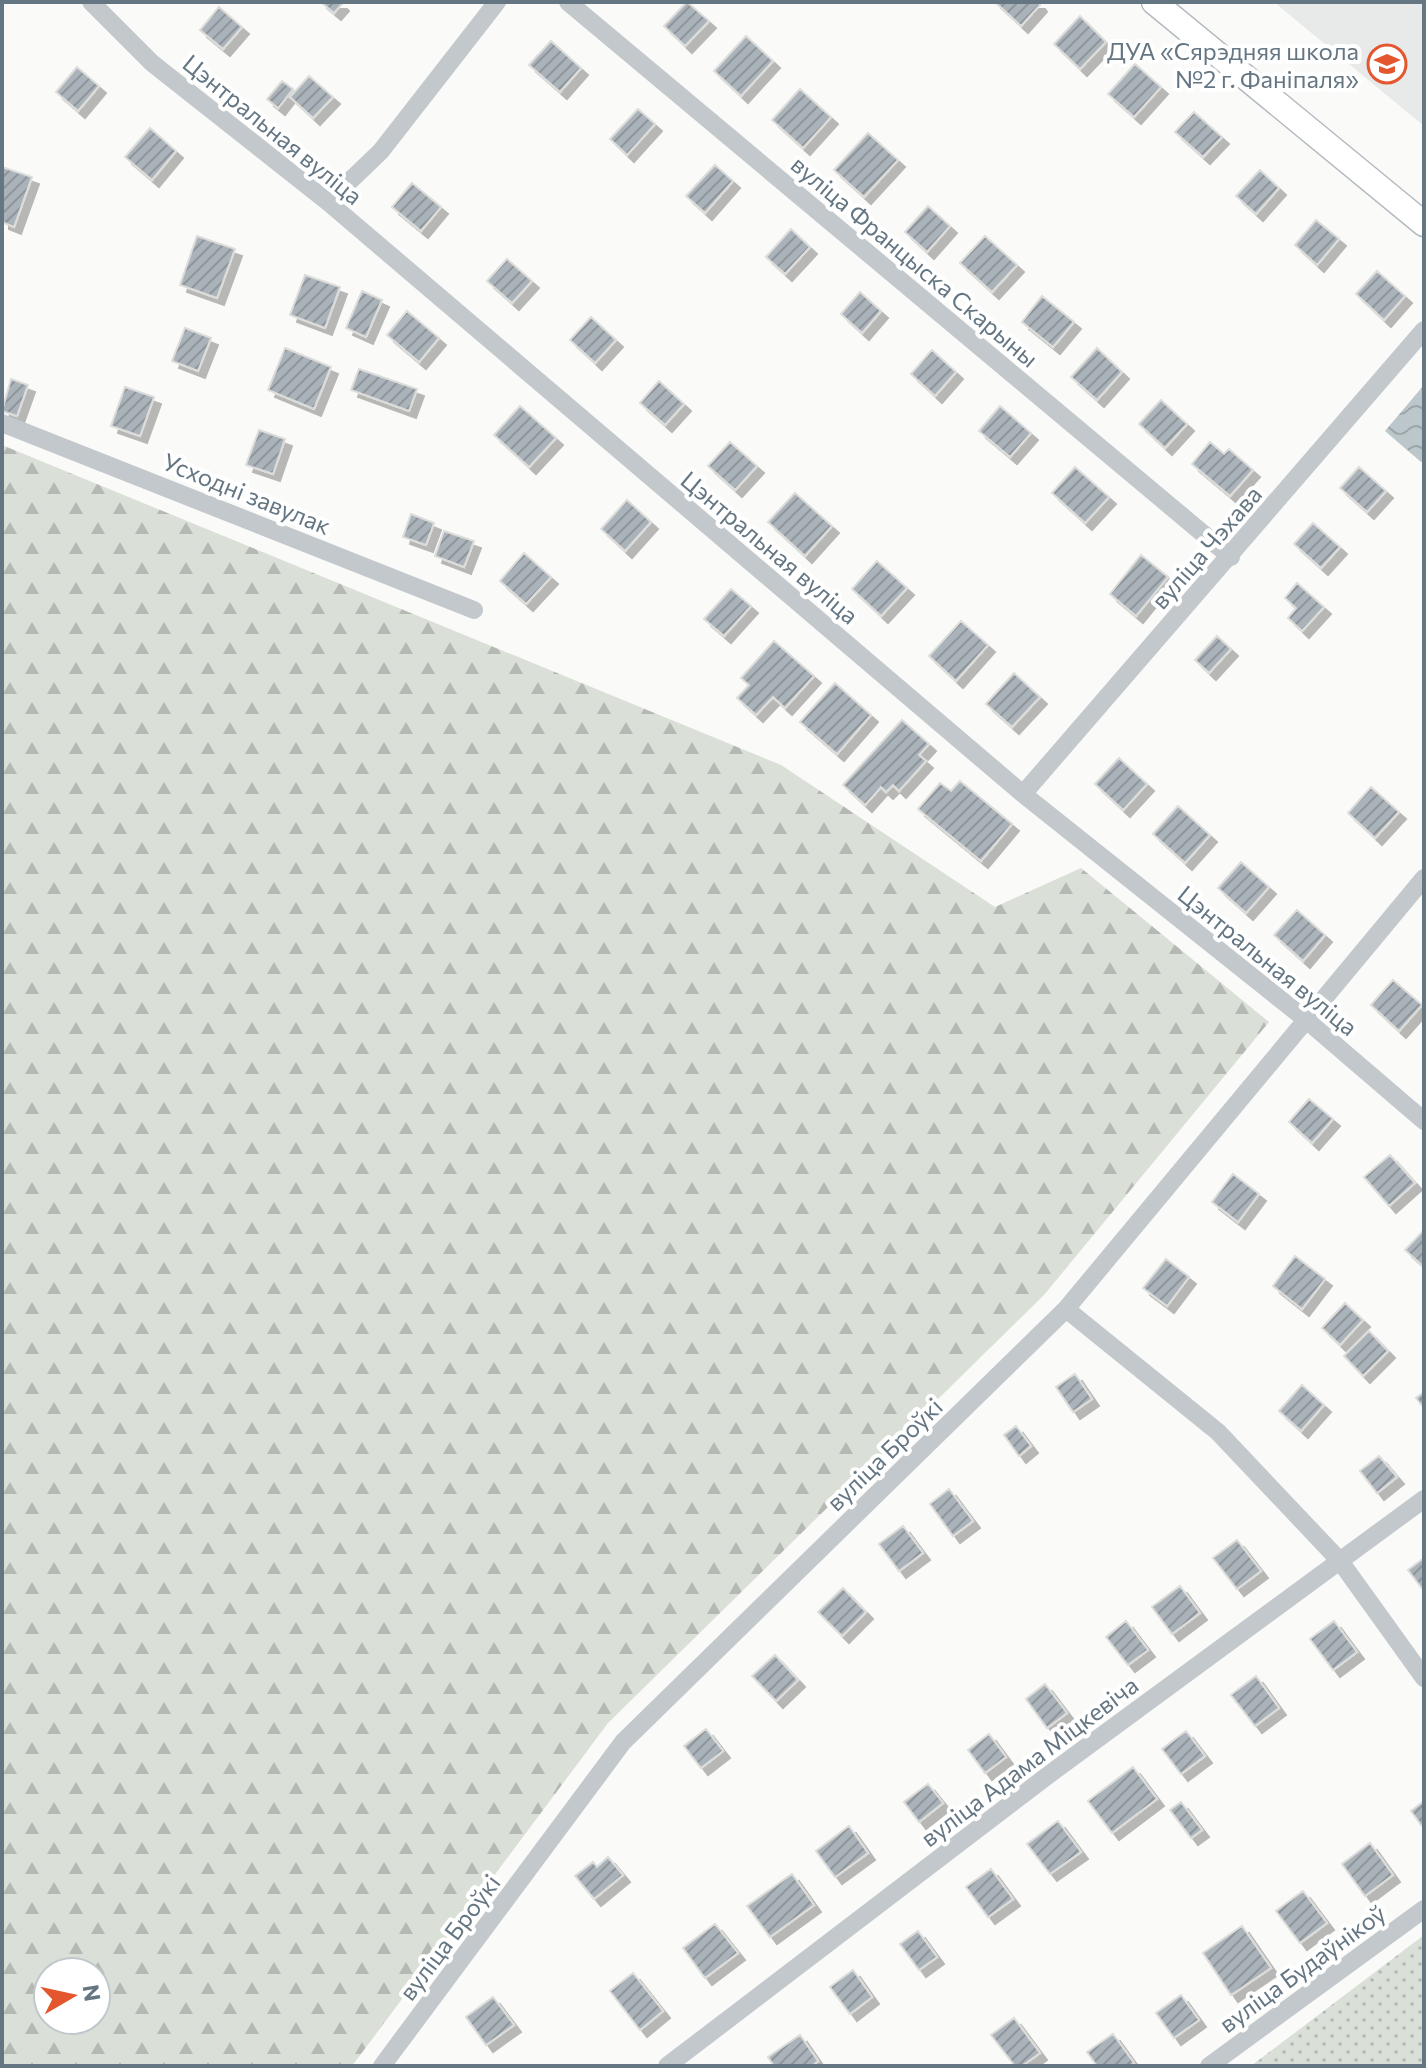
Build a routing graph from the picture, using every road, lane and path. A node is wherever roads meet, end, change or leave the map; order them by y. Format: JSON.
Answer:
{"nodes":[{"id":1,"x":91,"y":2,"type":"edge"},
{"id":2,"x":497,"y":2,"type":"edge"},
{"id":3,"x":568,"y":2,"type":"edge"},
{"id":4,"x":1154,"y":2,"type":"edge"},
{"id":5,"x":328,"y":202,"type":"junction"},
{"id":6,"x":1424,"y":224,"type":"edge"},
{"id":7,"x":1424,"y":330,"type":"edge"},
{"id":8,"x":2,"y":423,"type":"edge"},
{"id":9,"x":1231,"y":557,"type":"junction"},
{"id":10,"x":474,"y":610,"type":"dead end"},
{"id":11,"x":1023,"y":794,"type":"junction"},
{"id":12,"x":1424,"y":878,"type":"edge"},
{"id":13,"x":1304,"y":1018,"type":"junction"},
{"id":14,"x":1424,"y":1121,"type":"edge"},
{"id":15,"x":1066,"y":1309,"type":"junction"},
{"id":16,"x":1424,"y":1499,"type":"edge"},
{"id":17,"x":1340,"y":1561,"type":"junction"},
{"id":18,"x":1424,"y":1678,"type":"edge"},
{"id":19,"x":1424,"y":1909,"type":"edge"},
{"id":20,"x":382,"y":2066,"type":"edge"},
{"id":21,"x":667,"y":2066,"type":"edge"},
{"id":22,"x":1209,"y":2066,"type":"edge"}],
"edges":[{"from":1,"to":5,"type":"street","name":"Цэнтральная вуліца"},
{"from":2,"to":5,"type":"street"},
{"from":3,"to":9,"type":"street","name":"вуліца Францыска Скарыны"},
{"from":4,"to":6,"type":"main road"},
{"from":5,"to":11,"type":"street","name":"Цэнтральная вуліца"},
{"from":7,"to":9,"type":"street","name":"вуліца Чэхава"},
{"from":8,"to":10,"type":"street","name":"Усходні завулак"},
{"from":9,"to":11,"type":"street","name":"вуліца Чэхава"},
{"from":11,"to":13,"type":"street","name":"Цэнтральная вуліца"},
{"from":12,"to":13,"type":"street","name":"вуліца Броўкі"},
{"from":13,"to":14,"type":"street","name":"Цэнтральная вуліца"},
{"from":13,"to":15,"type":"street","name":"вуліца Броўкі"},
{"from":15,"to":17,"type":"street"},
{"from":15,"to":20,"type":"street","name":"вуліца Броўкі"},
{"from":16,"to":17,"type":"street","name":"вуліца Адама Міцкевіча"},
{"from":17,"to":18,"type":"street"},
{"from":17,"to":21,"type":"street","name":"вуліца Адама Міцкевіча"},
{"from":19,"to":22,"type":"street","name":"вуліца Будаўнікоў"}]}
